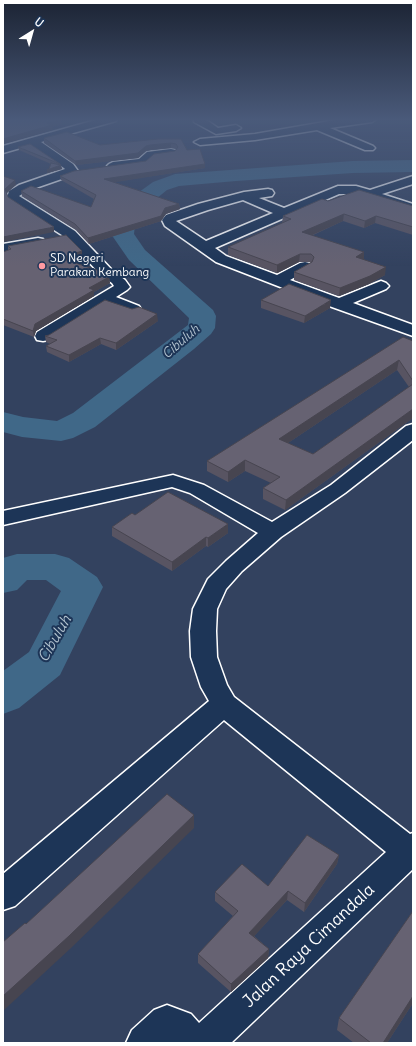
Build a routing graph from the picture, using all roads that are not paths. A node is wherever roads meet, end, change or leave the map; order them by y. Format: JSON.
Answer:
{"nodes":[{"id":1,"x":73,"y":168,"type":"edge"},
{"id":2,"x":413,"y":180,"type":"edge"},
{"id":3,"x":268,"y":193,"type":"dead end"},
{"id":4,"x":368,"y":195,"type":"junction"},
{"id":5,"x":244,"y":196,"type":"junction"},
{"id":6,"x":413,"y":208,"type":"edge"},
{"id":7,"x":283,"y":212,"type":"junction"},
{"id":8,"x":70,"y":234,"type":"junction"},
{"id":9,"x":205,"y":246,"type":"junction"},
{"id":10,"x":3,"y":248,"type":"edge"},
{"id":11,"x":305,"y":266,"type":"edge"},
{"id":12,"x":277,"y":282,"type":"junction"},
{"id":13,"x":381,"y":286,"type":"dead end"},
{"id":14,"x":104,"y":298,"type":"junction"},
{"id":15,"x":338,"y":304,"type":"junction"},
{"id":16,"x":134,"y":309,"type":"edge"},
{"id":17,"x":413,"y":331,"type":"edge"},
{"id":18,"x":43,"y":336,"type":"dead end"},
{"id":19,"x":413,"y":430,"type":"edge"},
{"id":20,"x":3,"y":518,"type":"edge"},
{"id":21,"x":273,"y":532,"type":"junction"},
{"id":22,"x":224,"y":704,"type":"junction"},
{"id":23,"x":412,"y":852,"type":"edge"},
{"id":24,"x":3,"y":895,"type":"edge"},
{"id":25,"x":145,"y":1043,"type":"edge"},
{"id":26,"x":192,"y":1043,"type":"edge"},
{"id":27,"x":204,"y":1043,"type":"edge"}],
"edges":[{"from":1,"to":8,"type":"street"},
{"from":2,"to":4,"type":"street"},
{"from":3,"to":5,"type":"street"},
{"from":4,"to":6,"type":"street"},
{"from":4,"to":7,"type":"street"},
{"from":5,"to":7,"type":"street"},
{"from":5,"to":9,"type":"street"},
{"from":7,"to":9,"type":"street"},
{"from":8,"to":10,"type":"street"},
{"from":8,"to":14,"type":"street"},
{"from":9,"to":12,"type":"street"},
{"from":11,"to":12,"type":"street"},
{"from":12,"to":15,"type":"street"},
{"from":13,"to":15,"type":"street"},
{"from":14,"to":16,"type":"street"},
{"from":14,"to":18,"type":"street"},
{"from":15,"to":17,"type":"street"},
{"from":19,"to":21,"type":"street"},
{"from":20,"to":21,"type":"street"},
{"from":21,"to":22,"type":"street"},
{"from":22,"to":23,"type":"street"},
{"from":22,"to":24,"type":"street"},
{"from":23,"to":27,"type":"street","name":"Jalan Raya Cimandala"},
{"from":25,"to":26,"type":"street"}]}
